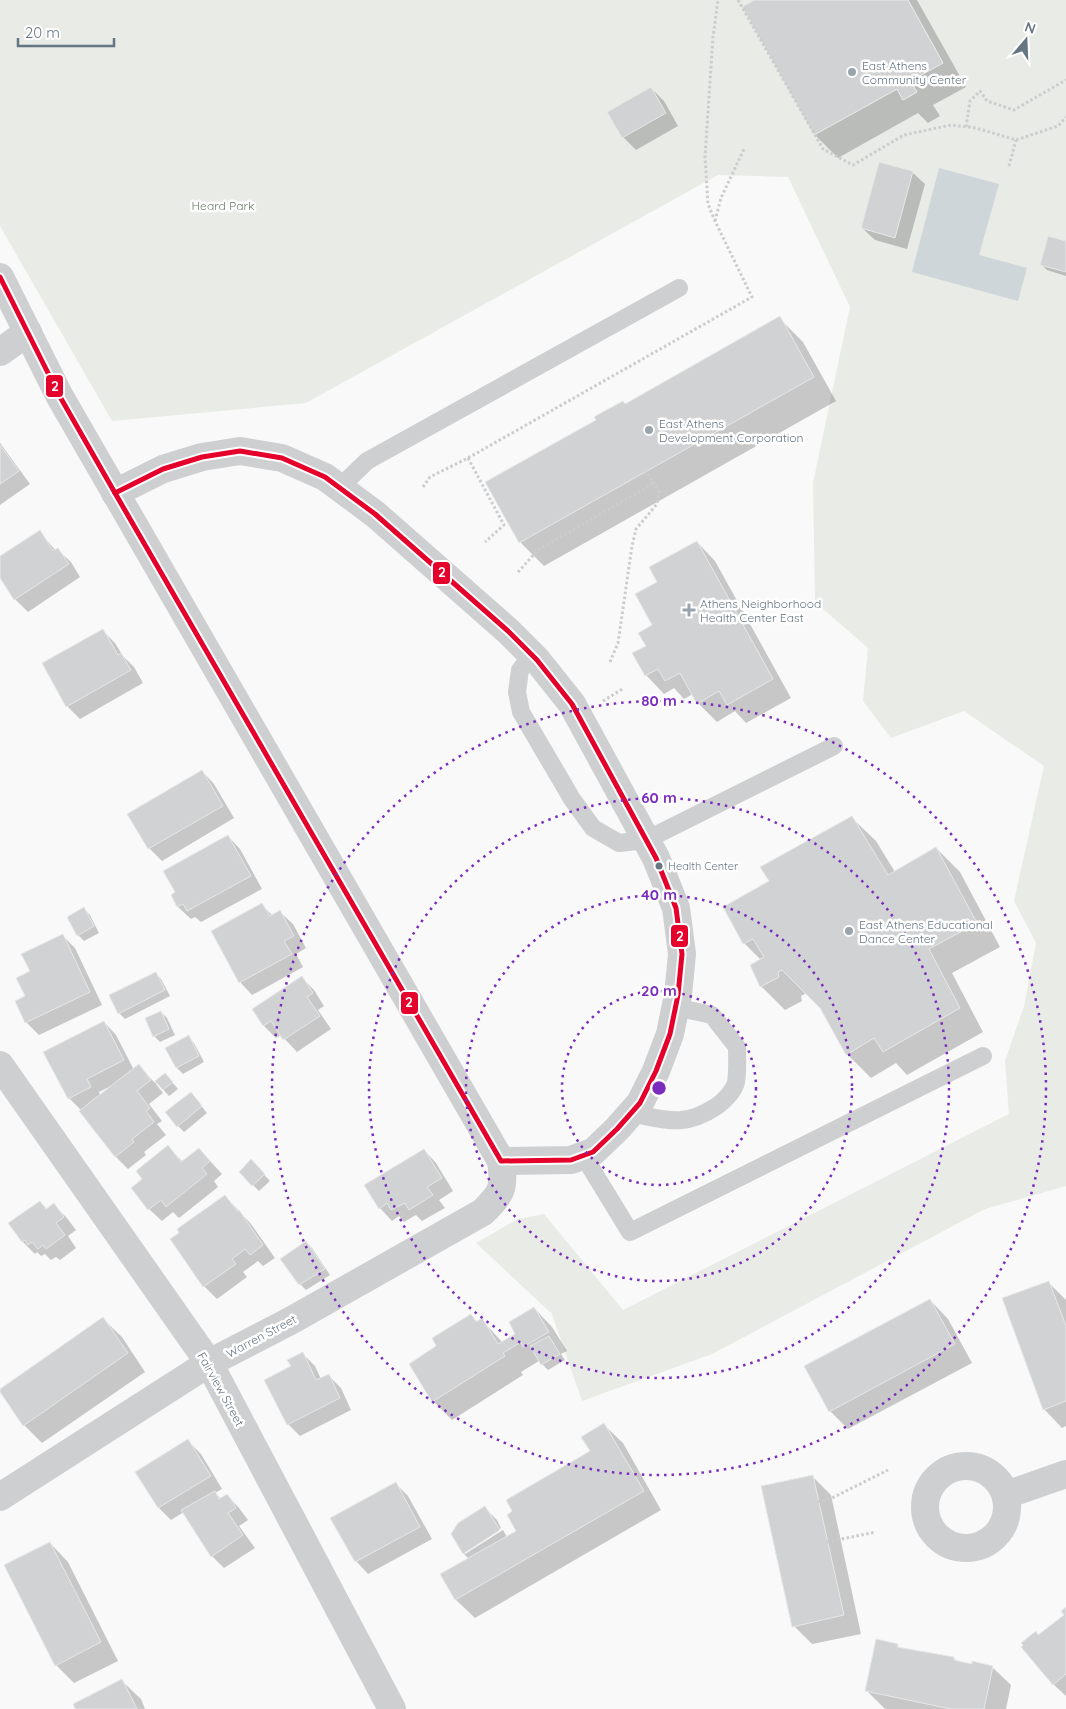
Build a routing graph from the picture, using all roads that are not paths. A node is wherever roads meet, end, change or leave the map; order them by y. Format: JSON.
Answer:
{"nodes":[{"id":1,"x":0,"y":276,"type":"edge"},
{"id":2,"x":679,"y":288,"type":"dead end"},
{"id":3,"x":28,"y":332,"type":"junction"},
{"id":4,"x":0,"y":352,"type":"edge"},
{"id":5,"x":339,"y":488,"type":"junction"},
{"id":6,"x":116,"y":493,"type":"junction"},
{"id":7,"x":532,"y":655,"type":"junction"},
{"id":8,"x":834,"y":746,"type":"dead end"},
{"id":9,"x":646,"y":840,"type":"junction"},
{"id":10,"x":675,"y":1007,"type":"junction"},
{"id":11,"x":983,"y":1056,"type":"dead end"},
{"id":12,"x":0,"y":1065,"type":"edge"},
{"id":13,"x":631,"y":1113,"type":"junction"},
{"id":14,"x":583,"y":1155,"type":"junction"},
{"id":15,"x":502,"y":1161,"type":"junction"},
{"id":16,"x":208,"y":1363,"type":"junction"},
{"id":17,"x":1066,"y":1474,"type":"edge"},
{"id":18,"x":1006,"y":1495,"type":"dead end"},
{"id":19,"x":0,"y":1497,"type":"edge"},
{"id":20,"x":392,"y":1709,"type":"edge"}],
"edges":[{"from":1,"to":3,"type":"street"},
{"from":2,"to":5,"type":"lane"},
{"from":3,"to":4,"type":"street"},
{"from":3,"to":6,"type":"street"},
{"from":5,"to":6,"type":"street"},
{"from":5,"to":7,"type":"street"},
{"from":6,"to":15,"type":"street"},
{"from":7,"to":9,"type":"street"},
{"from":7,"to":9,"type":"lane"},
{"from":8,"to":9,"type":"lane"},
{"from":9,"to":10,"type":"street"},
{"from":10,"to":13,"type":"street"},
{"from":10,"to":13,"type":"lane"},
{"from":11,"to":14,"type":"lane"},
{"from":12,"to":16,"type":"street","name":"Fairview Street"},
{"from":13,"to":14,"type":"street"},
{"from":14,"to":15,"type":"street"},
{"from":15,"to":16,"type":"street","name":"Warren Street"},
{"from":16,"to":19,"type":"street","name":"Warren Street"},
{"from":16,"to":20,"type":"street","name":"Fairview Street"},
{"from":17,"to":18,"type":"street"}]}
